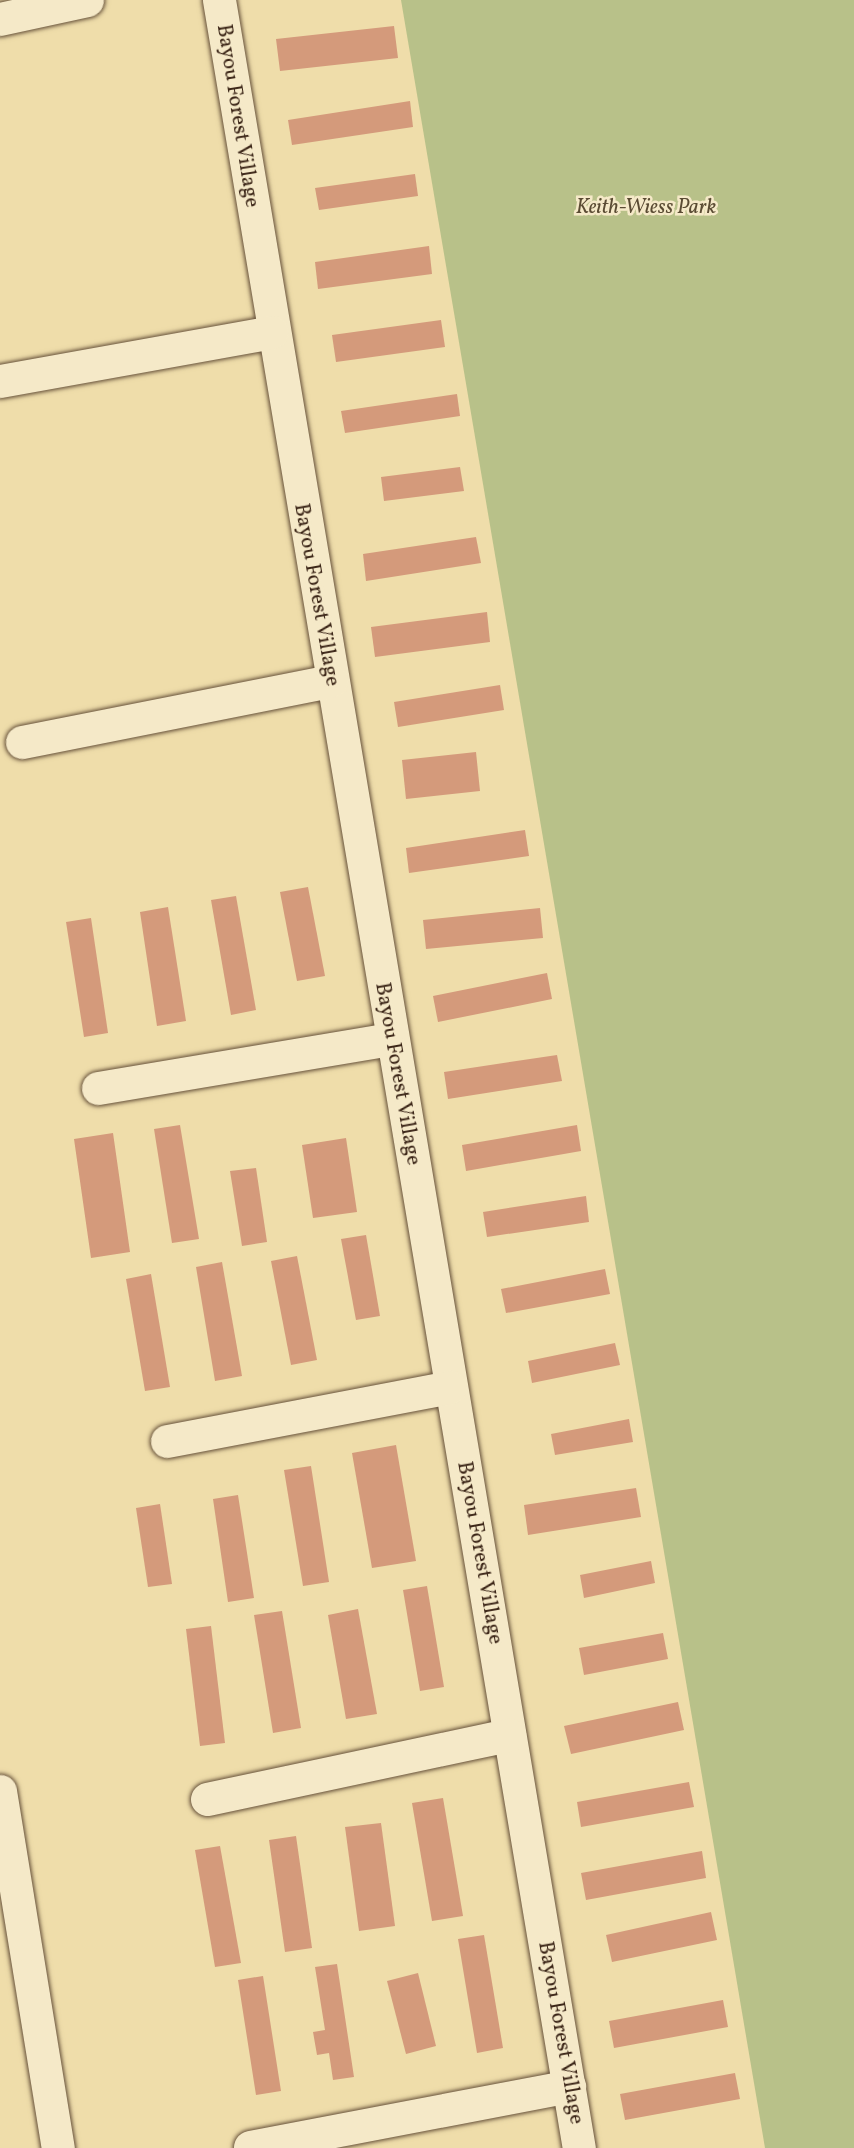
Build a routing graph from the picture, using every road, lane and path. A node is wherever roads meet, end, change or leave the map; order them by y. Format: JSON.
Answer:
{"nodes":[{"id":1,"x":87,"y":0,"type":"edge"},
{"id":2,"x":219,"y":0,"type":"edge"},
{"id":3,"x":0,"y":19,"type":"edge"},
{"id":4,"x":272,"y":332,"type":"junction"},
{"id":5,"x":0,"y":381,"type":"edge"},
{"id":6,"x":331,"y":681,"type":"junction"},
{"id":7,"x":22,"y":742,"type":"dead end"},
{"id":8,"x":392,"y":1039,"type":"junction"},
{"id":9,"x":98,"y":1088,"type":"dead end"},
{"id":10,"x":450,"y":1387,"type":"junction"},
{"id":11,"x":167,"y":1441,"type":"dead end"},
{"id":12,"x":509,"y":1735,"type":"junction"},
{"id":13,"x":0,"y":1791,"type":"edge"},
{"id":14,"x":207,"y":1799,"type":"dead end"},
{"id":15,"x":569,"y":2085,"type":"junction"},
{"id":16,"x":250,"y":2147,"type":"edge"},
{"id":17,"x":58,"y":2148,"type":"edge"},
{"id":18,"x":579,"y":2148,"type":"edge"}],
"edges":[{"from":1,"to":3,"type":"street"},
{"from":2,"to":4,"type":"street","name":"Bayou Forest Village"},
{"from":4,"to":5,"type":"street"},
{"from":4,"to":6,"type":"street","name":"Bayou Forest Village"},
{"from":6,"to":7,"type":"street"},
{"from":6,"to":8,"type":"street","name":"Bayou Forest Village"},
{"from":8,"to":9,"type":"street"},
{"from":8,"to":10,"type":"street","name":"Bayou Forest Village"},
{"from":10,"to":11,"type":"street"},
{"from":10,"to":12,"type":"street","name":"Bayou Forest Village"},
{"from":12,"to":14,"type":"street"},
{"from":12,"to":15,"type":"street","name":"Bayou Forest Village"},
{"from":13,"to":17,"type":"street"},
{"from":15,"to":16,"type":"street"},
{"from":15,"to":18,"type":"street","name":"Bayou Forest Village"}]}
